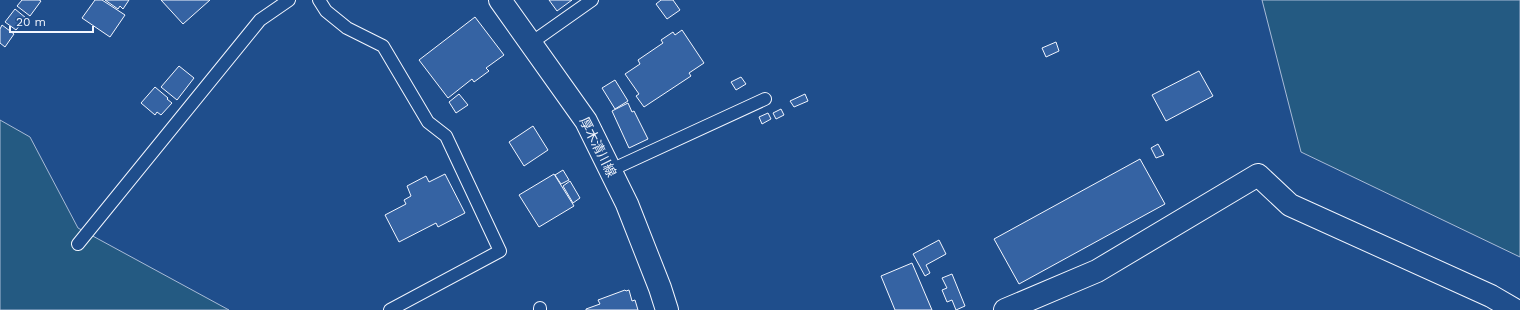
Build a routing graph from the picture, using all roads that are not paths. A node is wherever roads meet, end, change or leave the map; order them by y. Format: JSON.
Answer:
{"nodes":[{"id":1,"x":290,"y":0,"type":"edge"},
{"id":2,"x":319,"y":0,"type":"edge"},
{"id":3,"x":500,"y":0,"type":"edge"},
{"id":4,"x":592,"y":0,"type":"edge"},
{"id":5,"x":531,"y":43,"type":"junction"},
{"id":6,"x":765,"y":99,"type":"dead end"},
{"id":7,"x":610,"y":170,"type":"junction"},
{"id":8,"x":78,"y":244,"type":"dead end"},
{"id":9,"x":390,"y":310,"type":"edge"},
{"id":10,"x":667,"y":310,"type":"edge"},
{"id":11,"x":1006,"y":310,"type":"edge"},
{"id":12,"x":1515,"y":310,"type":"edge"}],
"edges":[{"from":1,"to":8,"type":"lane"},
{"from":2,"to":9,"type":"lane"},
{"from":3,"to":5,"type":"street","name":"厚木清川線"},
{"from":4,"to":5,"type":"lane"},
{"from":5,"to":7,"type":"street","name":"厚木清川線"},
{"from":6,"to":7,"type":"lane"},
{"from":7,"to":10,"type":"street","name":"厚木清川線"},
{"from":11,"to":12,"type":"street"}]}
